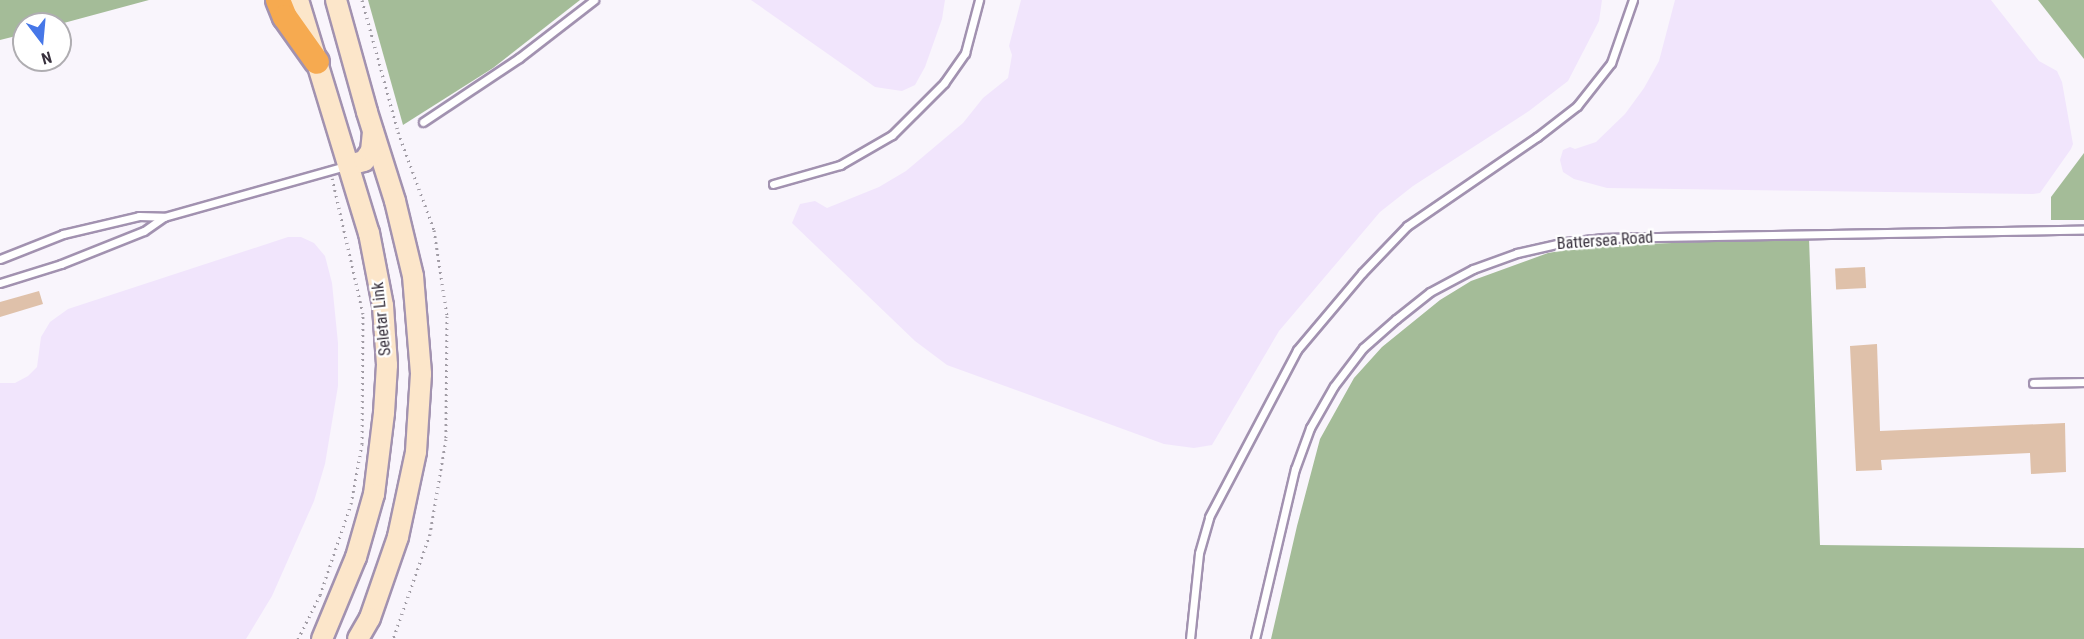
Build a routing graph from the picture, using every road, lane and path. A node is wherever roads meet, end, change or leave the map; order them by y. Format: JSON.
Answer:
{"nodes":[{"id":1,"x":278,"y":0,"type":"edge"},
{"id":2,"x":298,"y":0,"type":"edge"},
{"id":3,"x":336,"y":0,"type":"edge"},
{"id":4,"x":594,"y":0,"type":"edge"},
{"id":5,"x":980,"y":0,"type":"edge"},
{"id":6,"x":1633,"y":0,"type":"edge"},
{"id":7,"x":317,"y":62,"type":"junction"},
{"id":8,"x":423,"y":122,"type":"dead end"},
{"id":9,"x":373,"y":132,"type":"junction"},
{"id":10,"x":340,"y":168,"type":"junction"},
{"id":11,"x":774,"y":184,"type":"dead end"},
{"id":12,"x":164,"y":217,"type":"junction"},
{"id":13,"x":2084,"y":230,"type":"edge"},
{"id":14,"x":0,"y":259,"type":"edge"},
{"id":15,"x":0,"y":283,"type":"edge"},
{"id":16,"x":2084,"y":382,"type":"edge"},
{"id":17,"x":2033,"y":383,"type":"dead end"},
{"id":18,"x":298,"y":639,"type":"edge"},
{"id":19,"x":322,"y":639,"type":"edge"},
{"id":20,"x":358,"y":639,"type":"edge"},
{"id":21,"x":1190,"y":639,"type":"edge"},
{"id":22,"x":1255,"y":639,"type":"edge"}],
"edges":[{"from":1,"to":7,"type":"highway"},
{"from":2,"to":7,"type":"main road","name":"Seletar Link"},
{"from":3,"to":9,"type":"main road","name":"Seletar Link"},
{"from":4,"to":8,"type":"lane"},
{"from":5,"to":11,"type":"lane"},
{"from":6,"to":21,"type":"lane"},
{"from":7,"to":10,"type":"main road","name":"Seletar Link"},
{"from":9,"to":10,"type":"main road"},
{"from":9,"to":20,"type":"main road","name":"Seletar Link"},
{"from":10,"to":12,"type":"lane"},
{"from":10,"to":18,"type":"path"},
{"from":10,"to":19,"type":"main road","name":"Seletar Link"},
{"from":12,"to":14,"type":"lane"},
{"from":12,"to":15,"type":"lane"},
{"from":13,"to":22,"type":"lane","name":"Battersea Road"},
{"from":16,"to":17,"type":"lane"}]}
